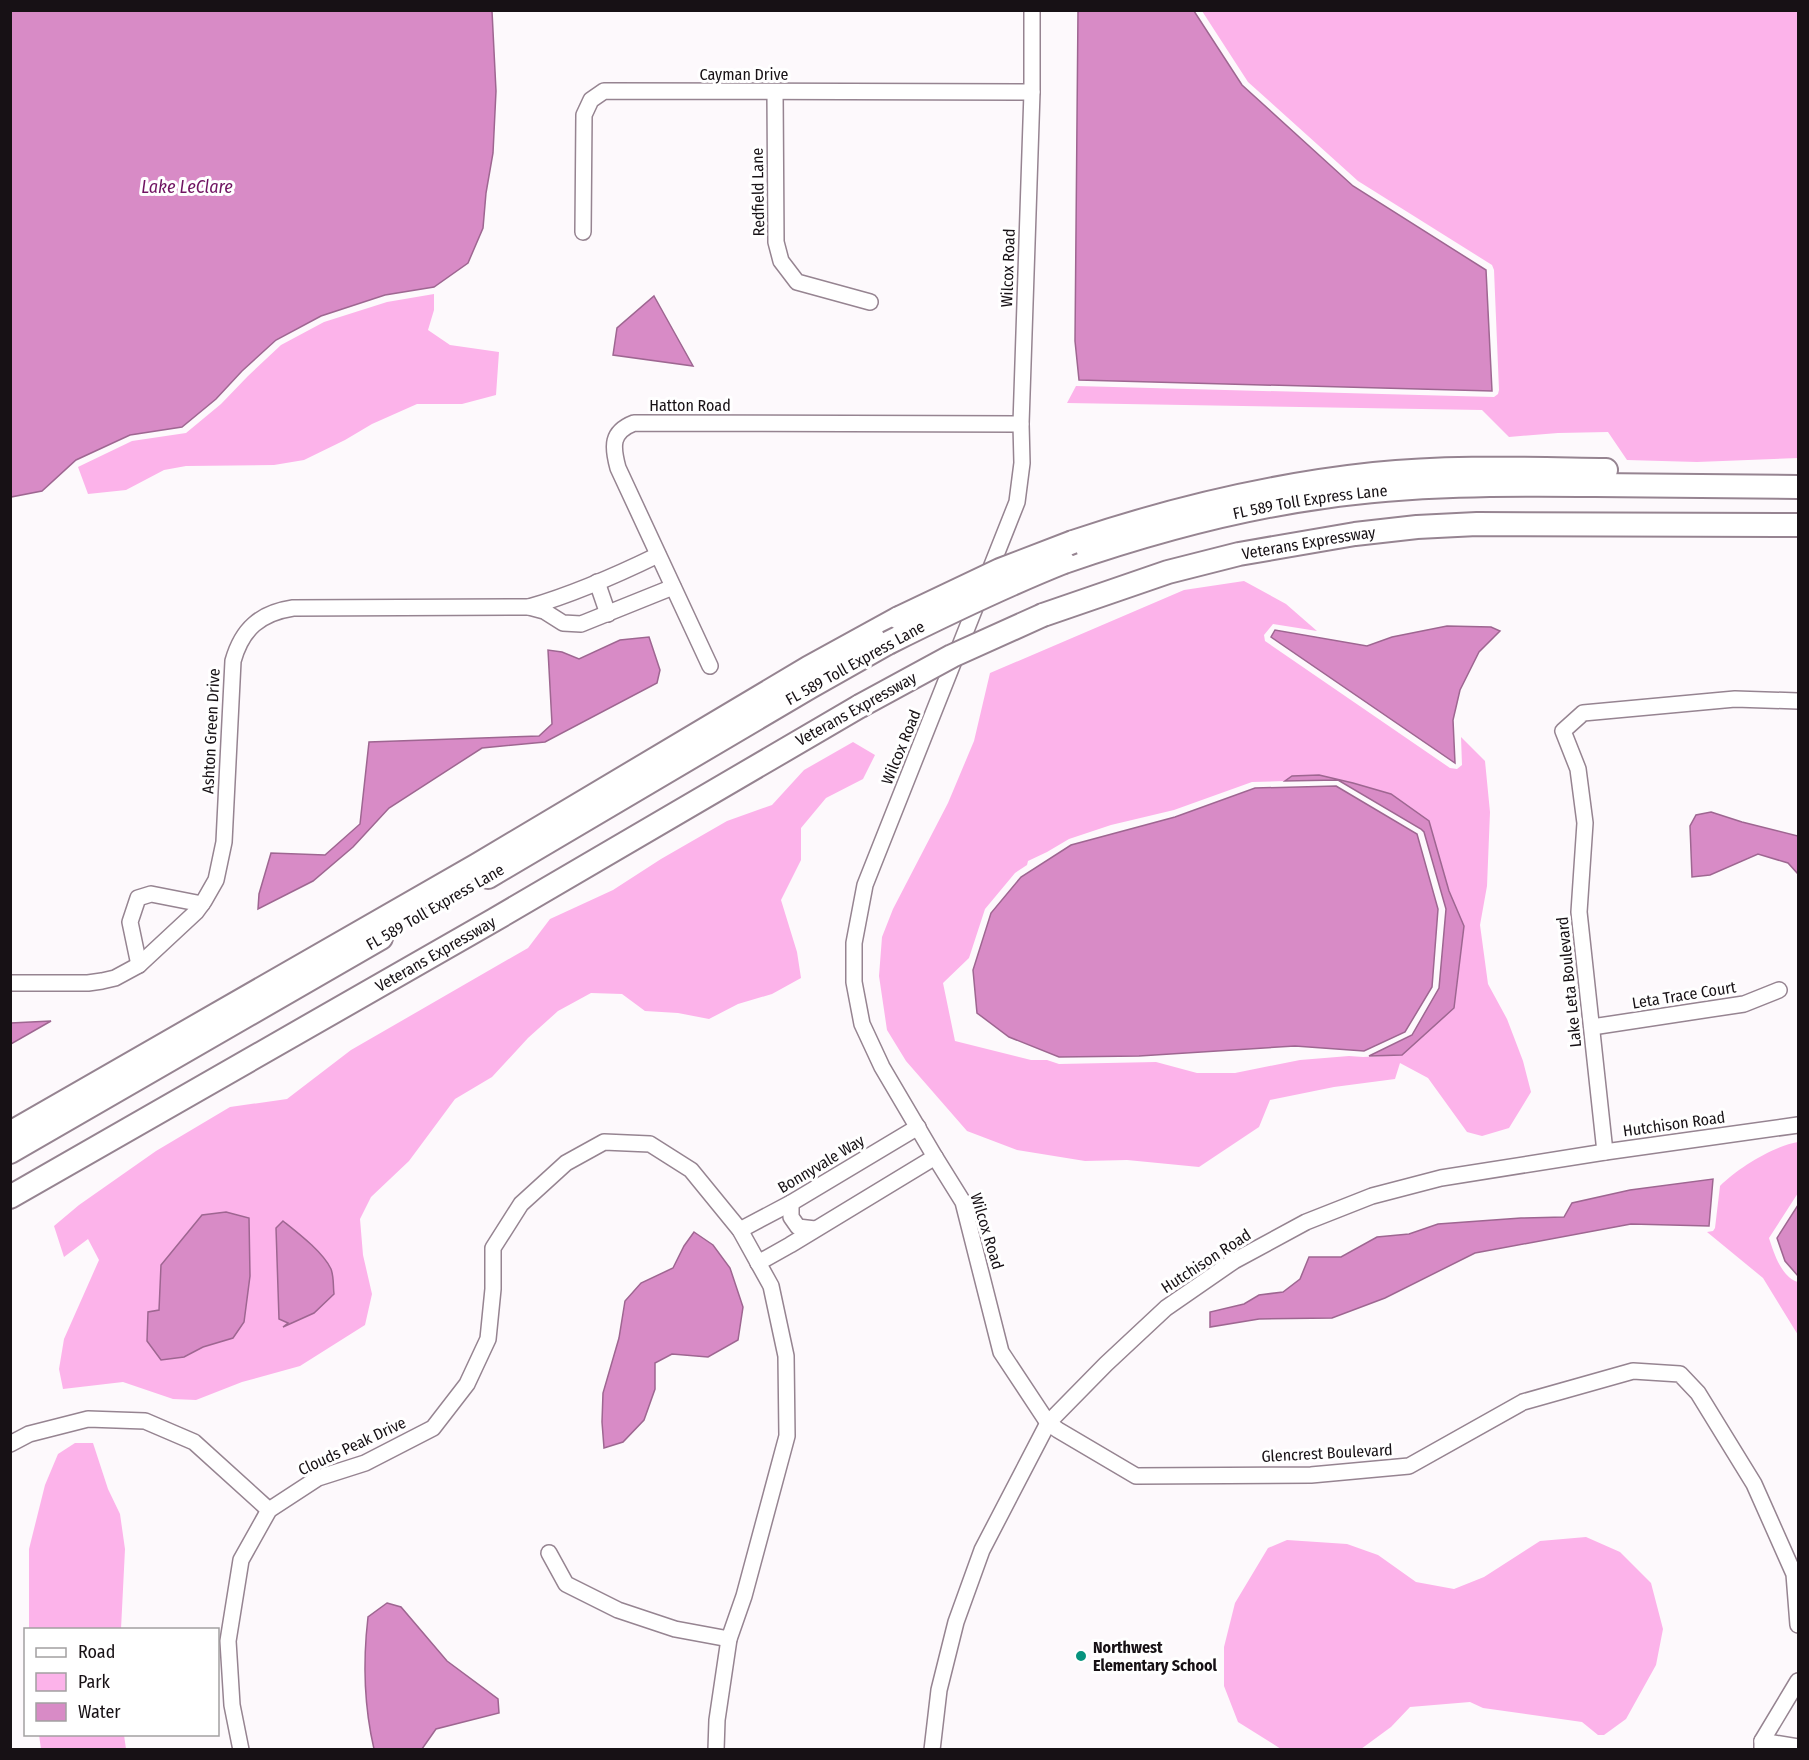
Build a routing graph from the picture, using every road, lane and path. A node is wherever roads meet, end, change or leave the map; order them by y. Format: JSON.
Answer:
{"nodes":[{"id":1,"x":1032,"y":10,"type":"edge"},
{"id":2,"x":775,"y":92,"type":"junction"},
{"id":3,"x":1032,"y":92,"type":"junction"},
{"id":4,"x":583,"y":232,"type":"dead end"},
{"id":5,"x":870,"y":302,"type":"dead end"},
{"id":6,"x":1022,"y":424,"type":"junction"},
{"id":7,"x":1798,"y":471,"type":"edge"},
{"id":8,"x":1798,"y":487,"type":"edge"},
{"id":9,"x":1798,"y":525,"type":"edge"},
{"id":10,"x":1069,"y":552,"type":"junction"},
{"id":11,"x":658,"y":555,"type":"junction"},
{"id":12,"x":597,"y":582,"type":"junction"},
{"id":13,"x":673,"y":587,"type":"junction"},
{"id":14,"x":529,"y":607,"type":"junction"},
{"id":15,"x":608,"y":614,"type":"junction"},
{"id":16,"x":710,"y":666,"type":"dead end"},
{"id":17,"x":1798,"y":701,"type":"edge"},
{"id":18,"x":202,"y":904,"type":"junction"},
{"id":19,"x":139,"y":964,"type":"junction"},
{"id":20,"x":10,"y":983,"type":"edge"},
{"id":21,"x":1779,"y":990,"type":"dead end"},
{"id":22,"x":1592,"y":1027,"type":"junction"},
{"id":23,"x":1798,"y":1125,"type":"edge"},
{"id":24,"x":918,"y":1127,"type":"junction"},
{"id":25,"x":10,"y":1133,"type":"edge"},
{"id":26,"x":10,"y":1152,"type":"edge"},
{"id":27,"x":1605,"y":1152,"type":"junction"},
{"id":28,"x":935,"y":1157,"type":"junction"},
{"id":29,"x":10,"y":1197,"type":"edge"},
{"id":30,"x":792,"y":1203,"type":"junction"},
{"id":31,"x":815,"y":1229,"type":"junction"},
{"id":32,"x":740,"y":1230,"type":"junction"},
{"id":33,"x":758,"y":1263,"type":"junction"},
{"id":34,"x":1048,"y":1423,"type":"junction"},
{"id":35,"x":10,"y":1444,"type":"edge"},
{"id":36,"x":269,"y":1510,"type":"junction"},
{"id":37,"x":549,"y":1552,"type":"dead end"},
{"id":38,"x":1798,"y":1625,"type":"edge"},
{"id":39,"x":729,"y":1639,"type":"junction"},
{"id":40,"x":1798,"y":1681,"type":"edge"},
{"id":41,"x":1762,"y":1745,"type":"edge"},
{"id":42,"x":1798,"y":1747,"type":"edge"},
{"id":43,"x":241,"y":1749,"type":"edge"},
{"id":44,"x":716,"y":1749,"type":"edge"},
{"id":45,"x":932,"y":1749,"type":"edge"}],
"edges":[{"from":1,"to":3,"type":"street","name":"Wilcox Road"},
{"from":2,"to":3,"type":"street","name":"Cayman Drive"},
{"from":2,"to":4,"type":"street","name":"Cayman Drive"},
{"from":2,"to":5,"type":"street","name":"Redfield Lane"},
{"from":3,"to":6,"type":"street","name":"Wilcox Road"},
{"from":6,"to":11,"type":"street","name":"Hatton Road"},
{"from":6,"to":24,"type":"street","name":"Wilcox Road"},
{"from":7,"to":10,"type":"highway"},
{"from":8,"to":10,"type":"highway","name":"FL 589 Toll Express Lane"},
{"from":9,"to":29,"type":"highway","name":"Veterans Expressway","bridge":true},
{"from":10,"to":25,"type":"highway","bridge":true},
{"from":10,"to":26,"type":"highway","name":"FL 589 Toll Express Lane","bridge":true},
{"from":11,"to":12,"type":"street","name":"Ashton Green Drive"},
{"from":11,"to":13,"type":"street","name":"Hatton Road"},
{"from":12,"to":14,"type":"street","name":"Ashton Green Drive"},
{"from":12,"to":15,"type":"street"},
{"from":13,"to":15,"type":"street","name":"Ashton Green Drive"},
{"from":13,"to":16,"type":"street","name":"Hatton Road"},
{"from":14,"to":15,"type":"street","name":"Ashton Green Drive"},
{"from":14,"to":18,"type":"street","name":"Ashton Green Drive"},
{"from":17,"to":22,"type":"street","name":"Lake Leta Boulevard"},
{"from":18,"to":19,"type":"street","name":"Ashton Green Drive"},
{"from":18,"to":19,"type":"street"},
{"from":19,"to":20,"type":"street","name":"Ashton Green Drive"},
{"from":21,"to":22,"type":"street","name":"Leta Trace Court"},
{"from":22,"to":27,"type":"street","name":"Lake Leta Boulevard"},
{"from":23,"to":27,"type":"street","name":"Hutchison Road"},
{"from":24,"to":28,"type":"street","name":"Wilcox Road"},
{"from":24,"to":30,"type":"street","name":"Bonnyvale Way"},
{"from":27,"to":34,"type":"street","name":"Hutchison Road"},
{"from":28,"to":31,"type":"street"},
{"from":28,"to":34,"type":"street","name":"Wilcox Road"},
{"from":30,"to":31,"type":"street"},
{"from":30,"to":32,"type":"street","name":"Bonnyvale Way"},
{"from":31,"to":33,"type":"street"},
{"from":32,"to":33,"type":"street","name":"Clouds Peak Drive"},
{"from":32,"to":36,"type":"street","name":"Clouds Peak Drive"},
{"from":33,"to":39,"type":"street","name":"Clouds Peak Drive"},
{"from":34,"to":38,"type":"street","name":"Glencrest Boulevard"},
{"from":34,"to":45,"type":"street","name":"Hutchison Road"},
{"from":35,"to":36,"type":"street"},
{"from":36,"to":43,"type":"street","name":"Clouds Peak Drive"},
{"from":37,"to":39,"type":"street"},
{"from":39,"to":44,"type":"street","name":"Clouds Peak Drive"},
{"from":40,"to":41,"type":"street"},
{"from":41,"to":42,"type":"street"}]}
